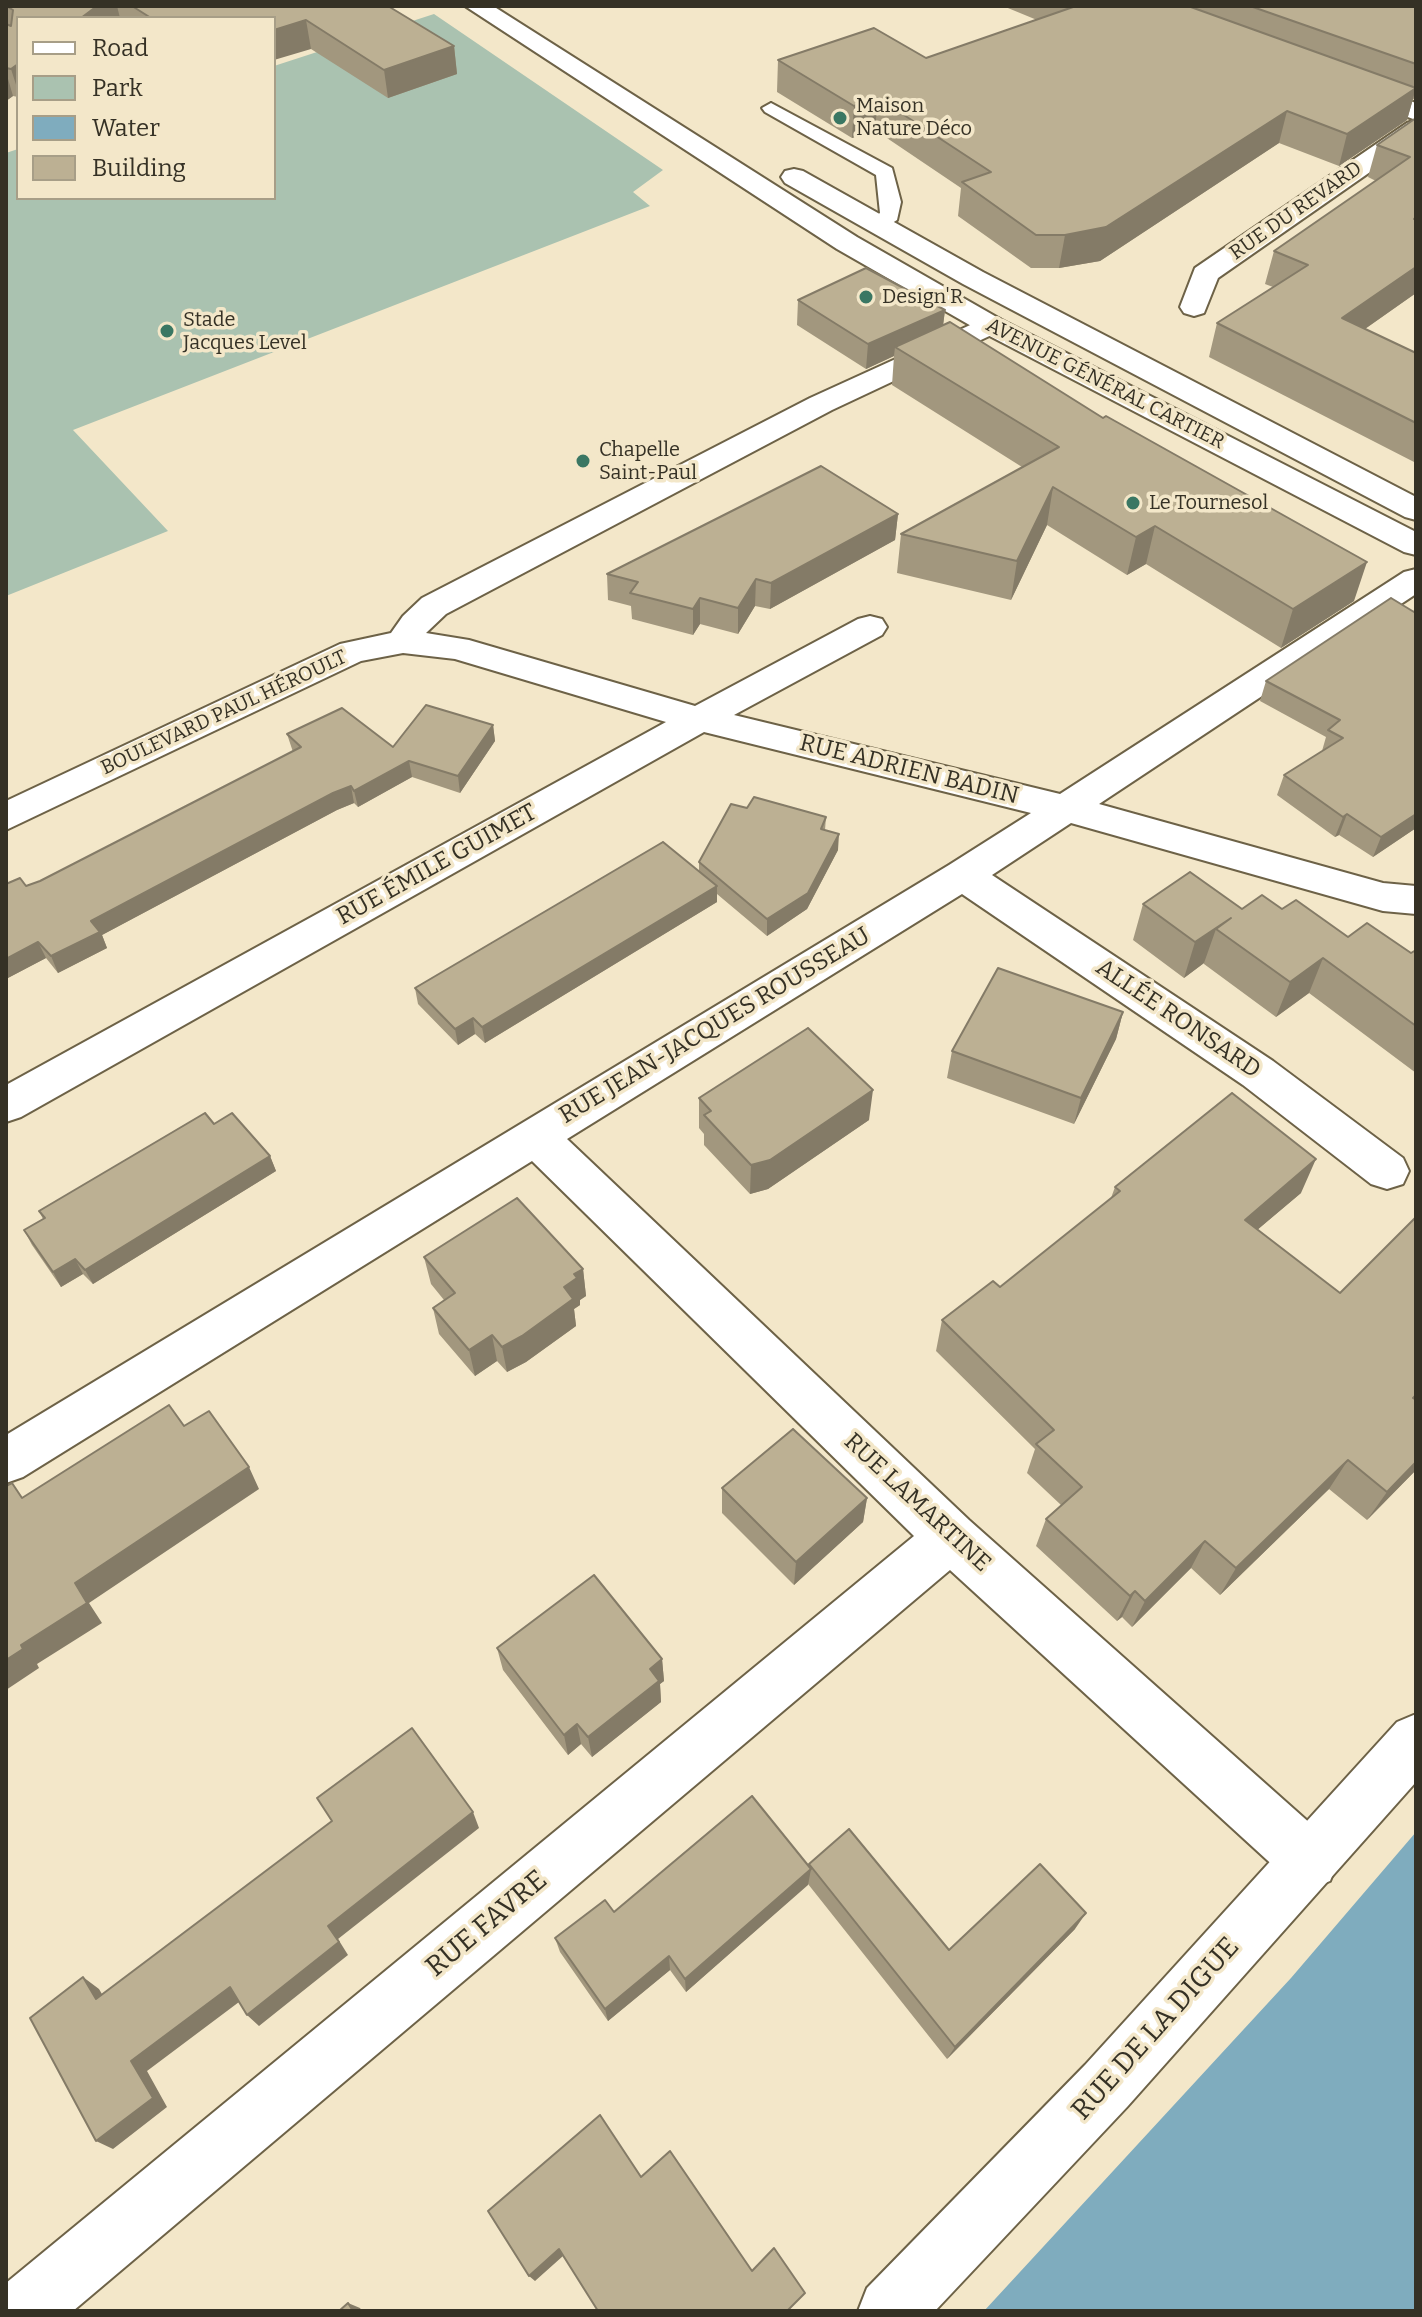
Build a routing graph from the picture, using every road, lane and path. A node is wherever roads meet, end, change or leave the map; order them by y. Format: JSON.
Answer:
{"nodes":[{"id":1,"x":477,"y":6,"type":"edge"},
{"id":2,"x":523,"y":6,"type":"edge"},
{"id":3,"x":1326,"y":79,"type":"edge"},
{"id":4,"x":771,"y":108,"type":"dead end"},
{"id":5,"x":1416,"y":112,"type":"edge"},
{"id":6,"x":1416,"y":128,"type":"edge"},
{"id":7,"x":877,"y":224,"type":"junction"},
{"id":8,"x":1194,"y":307,"type":"dead end"},
{"id":9,"x":990,"y":325,"type":"junction"},
{"id":10,"x":1416,"y":510,"type":"edge"},
{"id":11,"x":1416,"y":545,"type":"edge"},
{"id":12,"x":1416,"y":579,"type":"edge"},
{"id":13,"x":870,"y":627,"type":"dead end"},
{"id":14,"x":403,"y":642,"type":"junction"},
{"id":15,"x":699,"y":719,"type":"junction"},
{"id":16,"x":1065,"y":808,"type":"junction"},
{"id":17,"x":6,"y":817,"type":"edge"},
{"id":18,"x":963,"y":875,"type":"junction"},
{"id":19,"x":1416,"y":900,"type":"edge"},
{"id":20,"x":6,"y":1105,"type":"edge"},
{"id":21,"x":535,"y":1136,"type":"junction"},
{"id":22,"x":1387,"y":1171,"type":"dead end"},
{"id":23,"x":6,"y":1461,"type":"edge"},
{"id":24,"x":951,"y":1537,"type":"junction"},
{"id":25,"x":1416,"y":1741,"type":"edge"},
{"id":26,"x":1310,"y":1861,"type":"junction"},
{"id":27,"x":23,"y":2311,"type":"edge"},
{"id":28,"x":890,"y":2311,"type":"edge"}],
"edges":[{"from":1,"to":9,"type":"street","name":"AVENUE GÉNÉRAL CARTIER"},
{"from":2,"to":7,"type":"street","name":"AVENUE GÉNÉRAL CARTIER"},
{"from":3,"to":5,"type":"street"},
{"from":4,"to":7,"type":"lane"},
{"from":6,"to":8,"type":"street","name":"RUE DU REVARD"},
{"from":7,"to":10,"type":"street","name":"AVENUE GÉNÉRAL CARTIER"},
{"from":9,"to":11,"type":"street","name":"AVENUE GÉNÉRAL CARTIER"},
{"from":9,"to":14,"type":"street"},
{"from":12,"to":16,"type":"street","name":"RUE JEAN-JACQUES ROUSSEAU"},
{"from":13,"to":15,"type":"street","name":"RUE ÉMILE GUIMET"},
{"from":14,"to":15,"type":"street","name":"RUE ADRIEN BADIN"},
{"from":14,"to":17,"type":"street","name":"BOULEVARD PAUL HÉROULT"},
{"from":15,"to":16,"type":"street","name":"RUE ADRIEN BADIN"},
{"from":15,"to":20,"type":"street","name":"RUE ÉMILE GUIMET"},
{"from":16,"to":18,"type":"street","name":"RUE JEAN-JACQUES ROUSSEAU"},
{"from":16,"to":19,"type":"street","name":"RUE ADRIEN BADIN"},
{"from":18,"to":21,"type":"street","name":"RUE JEAN-JACQUES ROUSSEAU"},
{"from":18,"to":22,"type":"street","name":"ALLÉE RONSARD"},
{"from":21,"to":23,"type":"street","name":"RUE JEAN-JACQUES ROUSSEAU"},
{"from":21,"to":24,"type":"street","name":"RUE LAMARTINE"},
{"from":24,"to":26,"type":"street","name":"RUE LAMARTINE"},
{"from":24,"to":27,"type":"street","name":"RUE FAVRE"},
{"from":25,"to":26,"type":"street","name":"RUE DE LA DIGUE"},
{"from":26,"to":28,"type":"street","name":"RUE DE LA DIGUE"}]}
